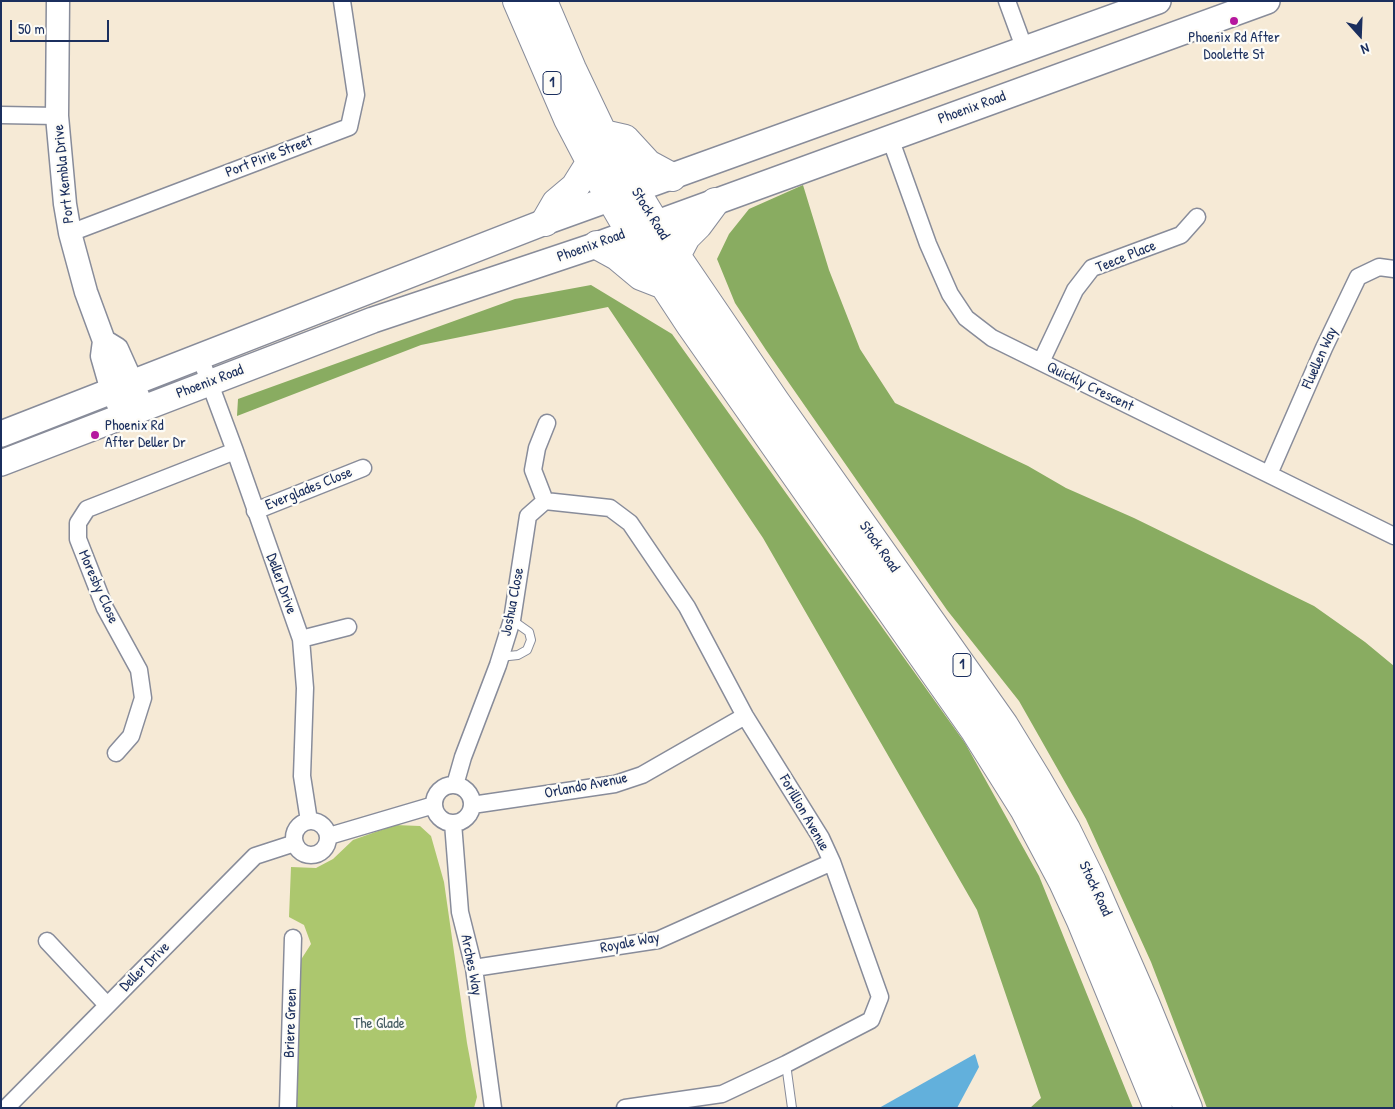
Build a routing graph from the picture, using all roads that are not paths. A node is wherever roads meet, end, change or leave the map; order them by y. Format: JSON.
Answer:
{"nodes":[{"id":1,"x":58,"y":1,"type":"edge"},
{"id":2,"x":342,"y":1,"type":"edge"},
{"id":3,"x":517,"y":1,"type":"edge"},
{"id":4,"x":543,"y":1,"type":"edge"},
{"id":5,"x":1007,"y":1,"type":"edge"},
{"id":6,"x":1158,"y":1,"type":"edge"},
{"id":7,"x":1267,"y":1,"type":"edge"},
{"id":8,"x":1025,"y":50,"type":"junction"},
{"id":9,"x":1,"y":115,"type":"edge"},
{"id":10,"x":57,"y":116,"type":"junction"},
{"id":11,"x":603,"y":134,"type":"junction"},
{"id":12,"x":890,"y":138,"type":"junction"},
{"id":13,"x":590,"y":163,"type":"junction"},
{"id":14,"x":672,"y":177,"type":"junction"},
{"id":15,"x":635,"y":190,"type":"junction"},
{"id":16,"x":610,"y":199,"type":"junction"},
{"id":17,"x":715,"y":202,"type":"junction"},
{"id":18,"x":1197,"y":217,"type":"dead end"},
{"id":19,"x":545,"y":222,"type":"junction"},
{"id":20,"x":642,"y":228,"type":"junction"},
{"id":21,"x":70,"y":232,"type":"junction"},
{"id":22,"x":597,"y":244,"type":"junction"},
{"id":23,"x":676,"y":256,"type":"junction"},
{"id":24,"x":1394,"y":269,"type":"edge"},
{"id":25,"x":663,"y":284,"type":"junction"},
{"id":26,"x":200,"y":357,"type":"junction"},
{"id":27,"x":1040,"y":362,"type":"junction"},
{"id":28,"x":210,"y":382,"type":"junction"},
{"id":29,"x":122,"y":387,"type":"junction"},
{"id":30,"x":133,"y":411,"type":"junction"},
{"id":31,"x":547,"y":423,"type":"dead end"},
{"id":32,"x":1,"y":434,"type":"edge"},
{"id":33,"x":235,"y":451,"type":"junction"},
{"id":34,"x":1,"y":463,"type":"edge"},
{"id":35,"x":364,"y":468,"type":"dead end"},
{"id":36,"x":1269,"y":474,"type":"junction"},
{"id":37,"x":545,"y":501,"type":"junction"},
{"id":38,"x":255,"y":511,"type":"junction"},
{"id":39,"x":1394,"y":536,"type":"edge"},
{"id":40,"x":512,"y":620,"type":"junction"},
{"id":41,"x":348,"y":627,"type":"dead end"},
{"id":42,"x":301,"y":639,"type":"junction"},
{"id":43,"x":500,"y":657,"type":"junction"},
{"id":44,"x":745,"y":716,"type":"junction"},
{"id":45,"x":116,"y":753,"type":"dead end"},
{"id":46,"x":455,"y":785,"type":"junction"},
{"id":47,"x":434,"y":805,"type":"junction"},
{"id":48,"x":472,"y":805,"type":"junction"},
{"id":49,"x":309,"y":821,"type":"junction"},
{"id":50,"x":453,"y":823,"type":"junction"},
{"id":51,"x":329,"y":836,"type":"junction"},
{"id":52,"x":295,"y":843,"type":"junction"},
{"id":53,"x":832,"y":862,"type":"junction"},
{"id":54,"x":293,"y":938,"type":"dead end"},
{"id":55,"x":47,"y":940,"type":"dead end"},
{"id":56,"x":474,"y":968,"type":"junction"},
{"id":57,"x":107,"y":1005,"type":"junction"},
{"id":58,"x":786,"y":1064,"type":"junction"},
{"id":59,"x":6,"y":1108,"type":"edge"},
{"id":60,"x":288,"y":1108,"type":"edge"},
{"id":61,"x":493,"y":1108,"type":"edge"},
{"id":62,"x":625,"y":1108,"type":"edge"},
{"id":63,"x":792,"y":1108,"type":"edge"},
{"id":64,"x":1158,"y":1108,"type":"edge"},
{"id":65,"x":1188,"y":1108,"type":"edge"}],
"edges":[{"from":1,"to":10,"type":"street","name":"Port Kembla Drive"},
{"from":2,"to":21,"type":"street","name":"Port Pirie Street"},
{"from":3,"to":13,"type":"highway","name":"Stock Road","number":"1"},
{"from":4,"to":11,"type":"highway","name":"Stock Road","number":"1"},
{"from":5,"to":8,"type":"street"},
{"from":6,"to":8,"type":"main road","name":"Phoenix Road"},
{"from":7,"to":12,"type":"main road","name":"Phoenix Road"},
{"from":8,"to":14,"type":"main road","name":"Phoenix Road"},
{"from":9,"to":10,"type":"street"},
{"from":10,"to":21,"type":"street","name":"Port Kembla Drive"},
{"from":11,"to":14,"type":"highway"},
{"from":11,"to":15,"type":"highway","name":"Stock Road","number":"1"},
{"from":12,"to":17,"type":"main road","name":"Phoenix Road"},
{"from":12,"to":27,"type":"street","name":"Quickly Crescent"},
{"from":13,"to":16,"type":"highway","name":"Stock Road","number":"1"},
{"from":13,"to":19,"type":"highway"},
{"from":14,"to":15,"type":"main road","name":"Phoenix Road"},
{"from":15,"to":16,"type":"main road","name":"Phoenix Road"},
{"from":15,"to":20,"type":"highway","name":"Stock Road","number":"1"},
{"from":16,"to":19,"type":"main road","name":"Phoenix Road"},
{"from":16,"to":20,"type":"highway","name":"Stock Road","number":"1"},
{"from":17,"to":20,"type":"main road","name":"Phoenix Road"},
{"from":17,"to":23,"type":"highway"},
{"from":18,"to":27,"type":"street","name":"Teece Place"},
{"from":19,"to":26,"type":"main road","name":"Phoenix Road"},
{"from":20,"to":22,"type":"main road","name":"Phoenix Road"},
{"from":20,"to":23,"type":"highway","name":"Stock Road","number":"1"},
{"from":20,"to":25,"type":"highway","name":"Stock Road","number":"1"},
{"from":21,"to":29,"type":"street","name":"Port Kembla Drive"},
{"from":22,"to":25,"type":"highway"},
{"from":22,"to":28,"type":"main road","name":"Phoenix Road"},
{"from":23,"to":65,"type":"highway","name":"Stock Road","number":"1"},
{"from":24,"to":36,"type":"street","name":"Fluellen Way"},
{"from":25,"to":64,"type":"highway","name":"Stock Road","number":"1"},
{"from":26,"to":28,"type":"street","name":"Deller Drive"},
{"from":26,"to":29,"type":"main road","name":"Phoenix Road"},
{"from":27,"to":36,"type":"street","name":"Quickly Crescent"},
{"from":28,"to":30,"type":"main road","name":"Phoenix Road"},
{"from":28,"to":33,"type":"street","name":"Deller Drive"},
{"from":29,"to":30,"type":"street","name":"Port Kembla Drive"},
{"from":29,"to":32,"type":"main road","name":"Phoenix Road"},
{"from":30,"to":34,"type":"main road","name":"Phoenix Road"},
{"from":31,"to":37,"type":"street"},
{"from":33,"to":38,"type":"street","name":"Deller Drive"},
{"from":33,"to":45,"type":"street","name":"Moresby Close"},
{"from":35,"to":38,"type":"street","name":"Everglades Close"},
{"from":36,"to":39,"type":"street","name":"Quickly Crescent"},
{"from":37,"to":40,"type":"street","name":"Joshua Close"},
{"from":37,"to":44,"type":"street","name":"Forillion Avenue"},
{"from":38,"to":42,"type":"street","name":"Deller Drive"},
{"from":40,"to":43,"type":"street","name":"Joshua Close"},
{"from":40,"to":43,"type":"lane"},
{"from":41,"to":42,"type":"street"},
{"from":42,"to":49,"type":"street","name":"Deller Drive"},
{"from":43,"to":46,"type":"street","name":"Joshua Close"},
{"from":44,"to":48,"type":"street","name":"Orlando Avenue"},
{"from":44,"to":53,"type":"street","name":"Forillion Avenue"},
{"from":46,"to":47,"type":"street"},
{"from":46,"to":48,"type":"street"},
{"from":47,"to":50,"type":"street"},
{"from":47,"to":51,"type":"street"},
{"from":48,"to":50,"type":"street"},
{"from":49,"to":51,"type":"street"},
{"from":49,"to":52,"type":"street"},
{"from":50,"to":56,"type":"street","name":"Arches Way"},
{"from":51,"to":52,"type":"street"},
{"from":52,"to":57,"type":"street","name":"Deller Drive"},
{"from":53,"to":56,"type":"street","name":"Royale Way"},
{"from":53,"to":58,"type":"street","name":"Forillion Avenue"},
{"from":54,"to":60,"type":"street","name":"Briere Green"},
{"from":55,"to":57,"type":"street"},
{"from":56,"to":61,"type":"street","name":"Arches Way"},
{"from":57,"to":59,"type":"street","name":"Deller Drive"},
{"from":58,"to":62,"type":"street","name":"Forillion Avenue"},
{"from":58,"to":63,"type":"lane"}]}
